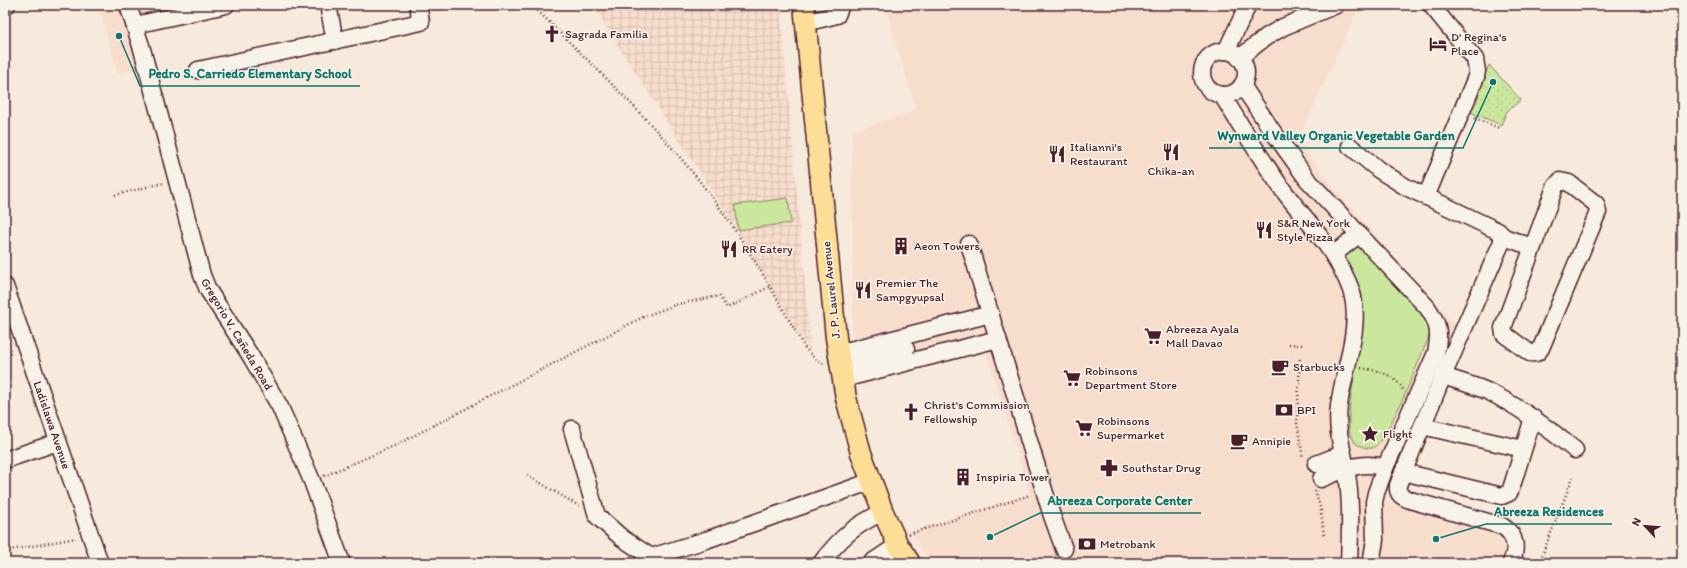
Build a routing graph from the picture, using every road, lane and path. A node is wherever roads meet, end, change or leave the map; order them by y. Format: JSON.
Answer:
{"nodes":[{"id":1,"x":128,"y":5,"type":"edge"},
{"id":2,"x":226,"y":5,"type":"edge"},
{"id":3,"x":328,"y":5,"type":"edge"},
{"id":4,"x":418,"y":5,"type":"edge"},
{"id":5,"x":532,"y":5,"type":"edge"},
{"id":6,"x":841,"y":5,"type":"edge"},
{"id":7,"x":1248,"y":5,"type":"edge"},
{"id":8,"x":1336,"y":5,"type":"edge"},
{"id":9,"x":1431,"y":5,"type":"edge"},
{"id":10,"x":805,"y":14,"type":"edge"},
{"id":11,"x":135,"y":25,"type":"junction"},
{"id":12,"x":335,"y":41,"type":"junction"},
{"id":13,"x":1233,"y":54,"type":"junction"},
{"id":14,"x":198,"y":70,"type":"dead end"},
{"id":15,"x":1242,"y":85,"type":"junction"},
{"id":16,"x":1222,"y":95,"type":"junction"},
{"id":17,"x":1462,"y":113,"type":"junction"},
{"id":18,"x":1499,"y":128,"type":"dead end"},
{"id":19,"x":1350,"y":146,"type":"dead end"},
{"id":20,"x":176,"y":179,"type":"junction"},
{"id":21,"x":115,"y":195,"type":"dead end"},
{"id":22,"x":1426,"y":197,"type":"junction"},
{"id":23,"x":1358,"y":235,"type":"junction"},
{"id":24,"x":1504,"y":237,"type":"junction"},
{"id":25,"x":969,"y":244,"type":"dead end"},
{"id":26,"x":1532,"y":247,"type":"junction"},
{"id":27,"x":1333,"y":255,"type":"junction"},
{"id":28,"x":5,"y":286,"type":"edge"},
{"id":29,"x":769,"y":287,"type":"junction"},
{"id":30,"x":991,"y":314,"type":"junction"},
{"id":31,"x":998,"y":339,"type":"junction"},
{"id":32,"x":1289,"y":344,"type":"dead end"},
{"id":33,"x":1303,"y":345,"type":"dead end"},
{"id":34,"x":906,"y":349,"type":"dead end"},
{"id":35,"x":1300,"y":359,"type":"dead end"},
{"id":36,"x":840,"y":366,"type":"junction"},
{"id":37,"x":1347,"y":366,"type":"junction"},
{"id":38,"x":1443,"y":376,"type":"junction"},
{"id":39,"x":1412,"y":407,"type":"junction"},
{"id":40,"x":1533,"y":418,"type":"junction"},
{"id":41,"x":1422,"y":426,"type":"junction"},
{"id":42,"x":572,"y":429,"type":"dead end"},
{"id":43,"x":58,"y":442,"type":"junction"},
{"id":44,"x":1523,"y":449,"type":"junction"},
{"id":45,"x":1575,"y":450,"type":"dead end"},
{"id":46,"x":5,"y":460,"type":"edge"},
{"id":47,"x":1344,"y":461,"type":"junction"},
{"id":48,"x":1311,"y":464,"type":"joint"},
{"id":49,"x":1385,"y":468,"type":"junction"},
{"id":50,"x":1402,"y":472,"type":"junction"},
{"id":51,"x":527,"y":475,"type":"dead end"},
{"id":52,"x":1573,"y":477,"type":"dead end"},
{"id":53,"x":312,"y":481,"type":"junction"},
{"id":54,"x":872,"y":481,"type":"junction"},
{"id":55,"x":1317,"y":482,"type":"joint"},
{"id":56,"x":1044,"y":491,"type":"junction"},
{"id":57,"x":883,"y":512,"type":"junction"},
{"id":58,"x":597,"y":516,"type":"junction"},
{"id":59,"x":91,"y":535,"type":"junction"},
{"id":60,"x":1324,"y":536,"type":"dead end"},
{"id":61,"x":903,"y":543,"type":"junction"},
{"id":62,"x":1064,"y":549,"type":"tunnel mouth"},
{"id":63,"x":5,"y":551,"type":"edge"},
{"id":64,"x":100,"y":563,"type":"edge"},
{"id":65,"x":342,"y":563,"type":"edge"},
{"id":66,"x":821,"y":563,"type":"edge"},
{"id":67,"x":871,"y":563,"type":"edge"},
{"id":68,"x":910,"y":563,"type":"edge"},
{"id":69,"x":1349,"y":563,"type":"edge"},
{"id":70,"x":1371,"y":563,"type":"edge"},
{"id":71,"x":1511,"y":563,"type":"edge"},
{"id":72,"x":1539,"y":563,"type":"edge"}],
"edges":[{"from":1,"to":11,"type":"street","name":"Gregorio V. Cañeda Road"},
{"from":2,"to":11,"type":"street"},
{"from":3,"to":12,"type":"street"},
{"from":4,"to":12,"type":"street"},
{"from":5,"to":29,"type":"path"},
{"from":6,"to":10,"type":"street"},
{"from":7,"to":13,"type":"street"},
{"from":8,"to":13,"type":"street"},
{"from":9,"to":17,"type":"street"},
{"from":10,"to":36,"type":"main road","name":"J. P. Laurel Avenue"},
{"from":11,"to":20,"type":"street","name":"Gregorio V. Cañeda Road"},
{"from":12,"to":14,"type":"street"},
{"from":13,"to":15,"type":"street"},
{"from":13,"to":16,"type":"street"},
{"from":15,"to":16,"type":"street"},
{"from":15,"to":23,"type":"street"},
{"from":16,"to":27,"type":"street"},
{"from":17,"to":18,"type":"path"},
{"from":17,"to":22,"type":"street"},
{"from":19,"to":22,"type":"street"},
{"from":20,"to":21,"type":"path"},
{"from":20,"to":53,"type":"street","name":"Gregorio V. Cañeda Road"},
{"from":22,"to":24,"type":"street"},
{"from":23,"to":27,"type":"street"},
{"from":23,"to":39,"type":"street"},
{"from":24,"to":26,"type":"street"},
{"from":24,"to":38,"type":"street"},
{"from":25,"to":30,"type":"street"},
{"from":26,"to":26,"type":"street"},
{"from":27,"to":37,"type":"street"},
{"from":28,"to":43,"type":"street","name":"Ladislawa Avenue"},
{"from":29,"to":36,"type":"path"},
{"from":29,"to":53,"type":"path"},
{"from":30,"to":31,"type":"street"},
{"from":30,"to":36,"type":"street"},
{"from":31,"to":36,"type":"street"},
{"from":31,"to":56,"type":"street"},
{"from":32,"to":33,"type":"path"},
{"from":34,"to":36,"type":"street"},
{"from":35,"to":48,"type":"path"},
{"from":36,"to":54,"type":"main road","name":"J. P. Laurel Avenue"},
{"from":37,"to":39,"type":"path"},
{"from":37,"to":47,"type":"street"},
{"from":38,"to":40,"type":"street"},
{"from":38,"to":41,"type":"street"},
{"from":39,"to":49,"type":"street"},
{"from":40,"to":44,"type":"street"},
{"from":40,"to":45,"type":"street"},
{"from":41,"to":44,"type":"street"},
{"from":41,"to":50,"type":"street"},
{"from":42,"to":58,"type":"street"},
{"from":43,"to":46,"type":"street"},
{"from":43,"to":59,"type":"street","name":"Ladislawa Avenue"},
{"from":44,"to":50,"type":"street"},
{"from":47,"to":48,"type":"street"},
{"from":47,"to":49,"type":"street"},
{"from":47,"to":55,"type":"street"},
{"from":47,"to":69,"type":"street"},
{"from":49,"to":70,"type":"street"},
{"from":50,"to":71,"type":"street"},
{"from":51,"to":58,"type":"path"},
{"from":52,"to":72,"type":"path"},
{"from":53,"to":65,"type":"street","name":"Gregorio V. Cañeda Road"},
{"from":54,"to":57,"type":"main road","name":"J. P. Laurel Avenue"},
{"from":54,"to":58,"type":"street"},
{"from":55,"to":60,"type":"path"},
{"from":56,"to":61,"type":"path"},
{"from":56,"to":62,"type":"street"},
{"from":57,"to":61,"type":"main road","name":"J. P. Laurel Avenue"},
{"from":57,"to":66,"type":"street"},
{"from":59,"to":63,"type":"path"},
{"from":59,"to":64,"type":"street","name":"Ladislawa Avenue"},
{"from":61,"to":67,"type":"street"},
{"from":61,"to":68,"type":"main road","name":"J. P. Laurel Avenue"}]}
